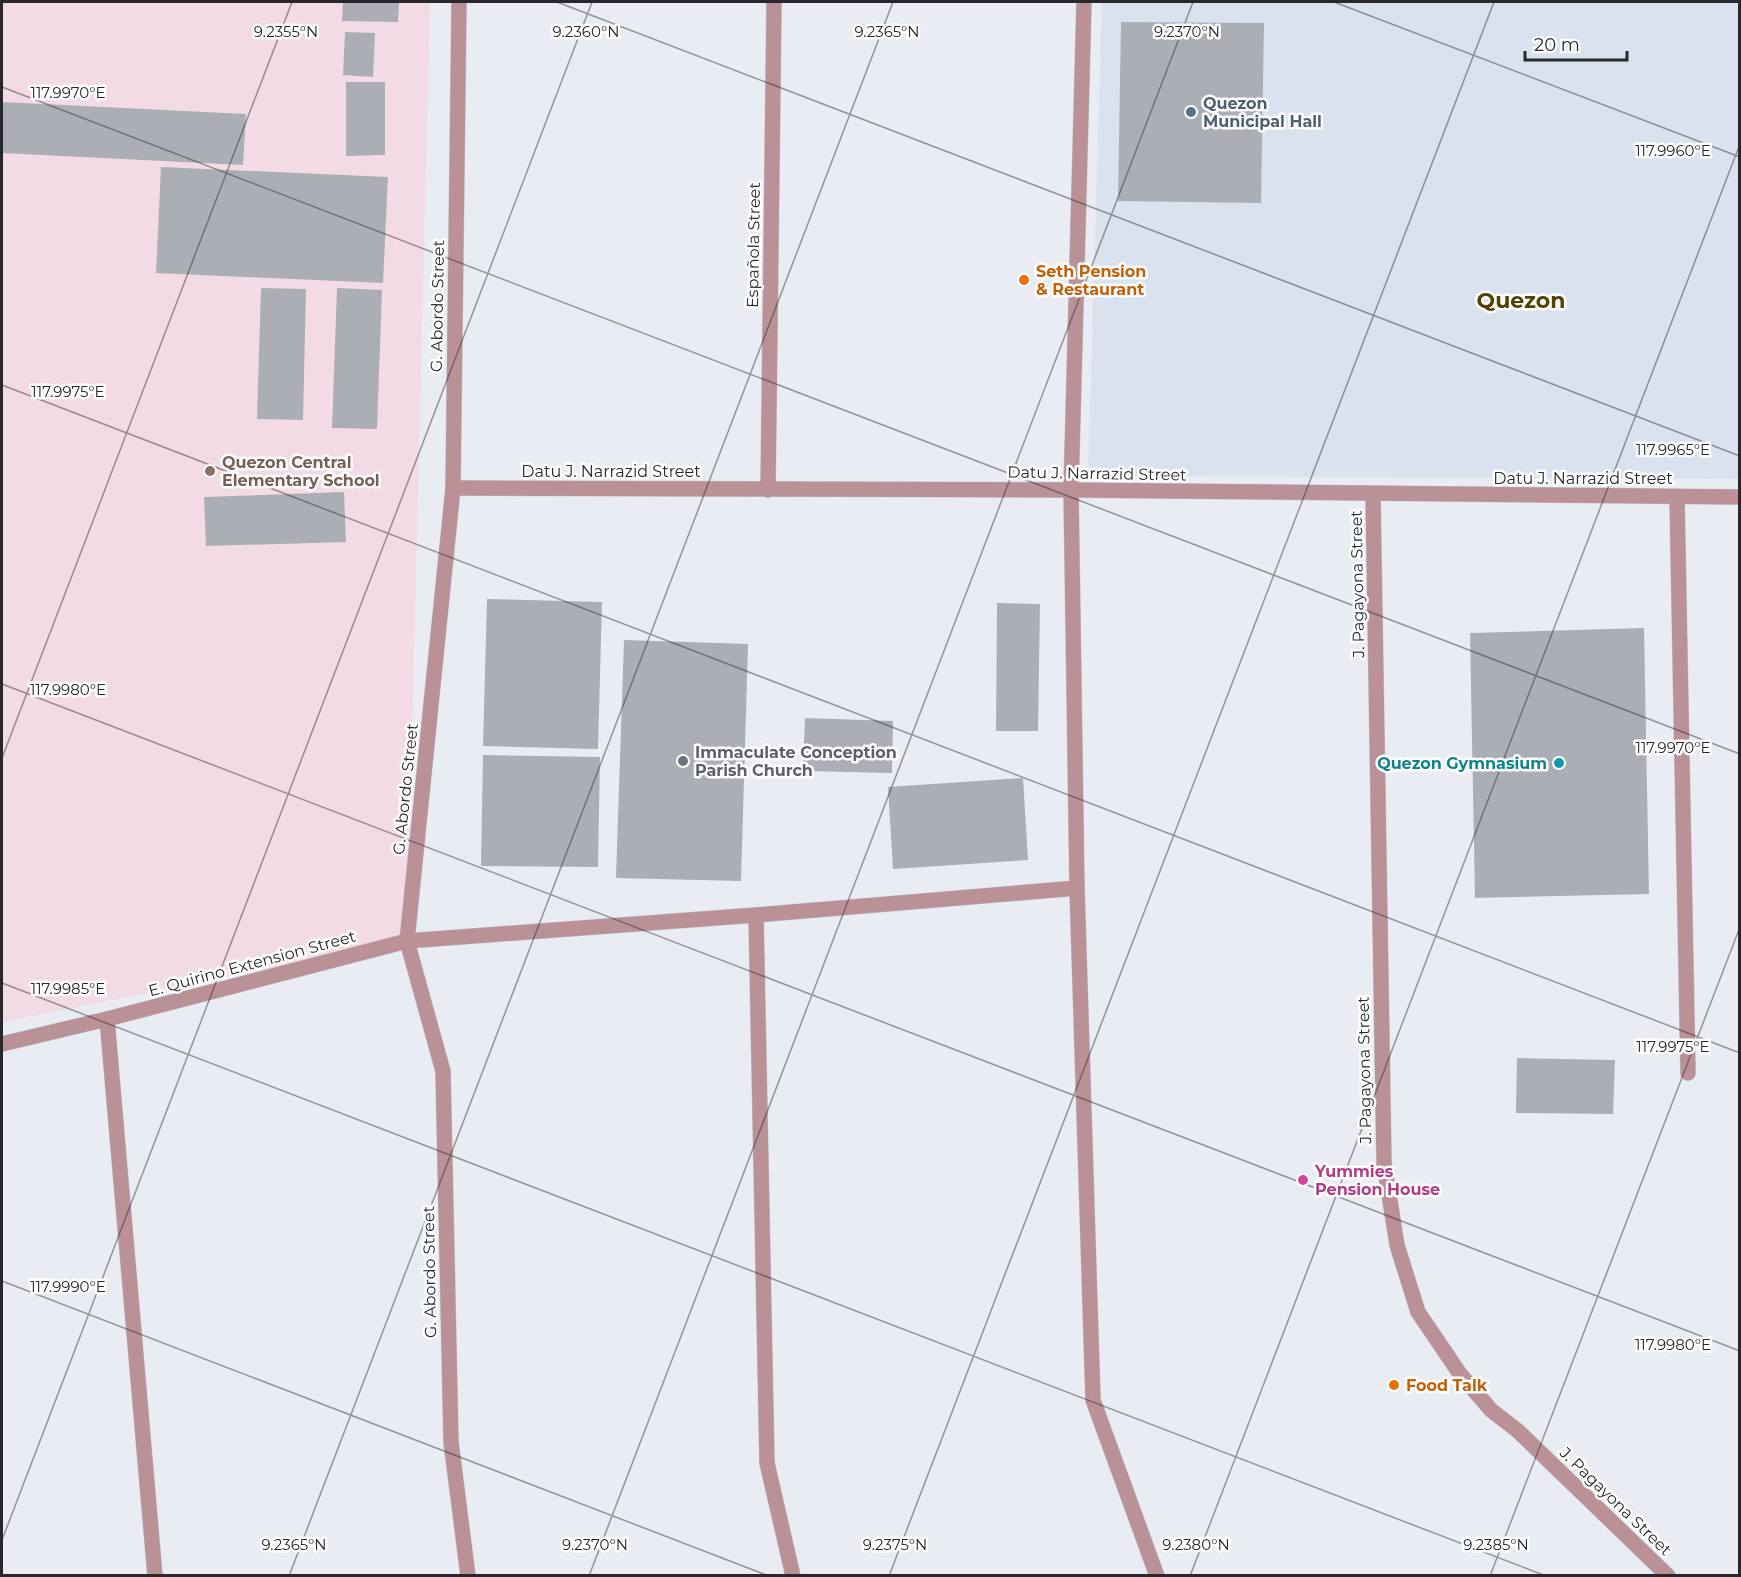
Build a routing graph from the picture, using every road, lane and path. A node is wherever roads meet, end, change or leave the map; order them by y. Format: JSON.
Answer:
{"nodes":[{"id":1,"x":459,"y":2,"type":"edge"},
{"id":2,"x":774,"y":2,"type":"edge"},
{"id":3,"x":1084,"y":2,"type":"edge"},
{"id":4,"x":453,"y":489,"type":"junction"},
{"id":5,"x":768,"y":490,"type":"junction"},
{"id":6,"x":1071,"y":490,"type":"junction"},
{"id":7,"x":1373,"y":495,"type":"junction"},
{"id":8,"x":1677,"y":497,"type":"junction"},
{"id":9,"x":1740,"y":497,"type":"edge"},
{"id":10,"x":1077,"y":888,"type":"junction"},
{"id":11,"x":756,"y":915,"type":"junction"},
{"id":12,"x":407,"y":941,"type":"junction"},
{"id":13,"x":107,"y":1019,"type":"junction"},
{"id":14,"x":2,"y":1044,"type":"edge"},
{"id":15,"x":1688,"y":1073,"type":"dead end"},
{"id":16,"x":155,"y":1575,"type":"edge"},
{"id":17,"x":468,"y":1575,"type":"edge"},
{"id":18,"x":793,"y":1575,"type":"edge"},
{"id":19,"x":1157,"y":1575,"type":"edge"},
{"id":20,"x":1668,"y":1575,"type":"edge"}],
"edges":[{"from":1,"to":4,"type":"street","name":"G. Abordo Street"},
{"from":2,"to":5,"type":"street","name":"Española Street"},
{"from":3,"to":6,"type":"street"},
{"from":4,"to":5,"type":"street","name":"Datu J. Narrazid Street"},
{"from":4,"to":12,"type":"street","name":"G. Abordo Street"},
{"from":5,"to":6,"type":"street","name":"Datu J. Narrazid Street"},
{"from":6,"to":7,"type":"street","name":"Datu J. Narrazid Street"},
{"from":6,"to":10,"type":"street"},
{"from":7,"to":8,"type":"street","name":"Datu J. Narrazid Street"},
{"from":7,"to":20,"type":"street","name":"J. Pagayona Street"},
{"from":8,"to":9,"type":"street","name":"Datu J. Narrazid Street"},
{"from":8,"to":15,"type":"street"},
{"from":10,"to":11,"type":"street","name":"E. Quirino Extension Street"},
{"from":10,"to":19,"type":"street"},
{"from":11,"to":12,"type":"street","name":"E. Quirino Extension Street"},
{"from":11,"to":18,"type":"street"},
{"from":12,"to":13,"type":"street","name":"E. Quirino Extension Street"},
{"from":12,"to":17,"type":"street","name":"G. Abordo Street"},
{"from":13,"to":14,"type":"street","name":"E. Quirino Extension Street"},
{"from":13,"to":16,"type":"street"}]}
